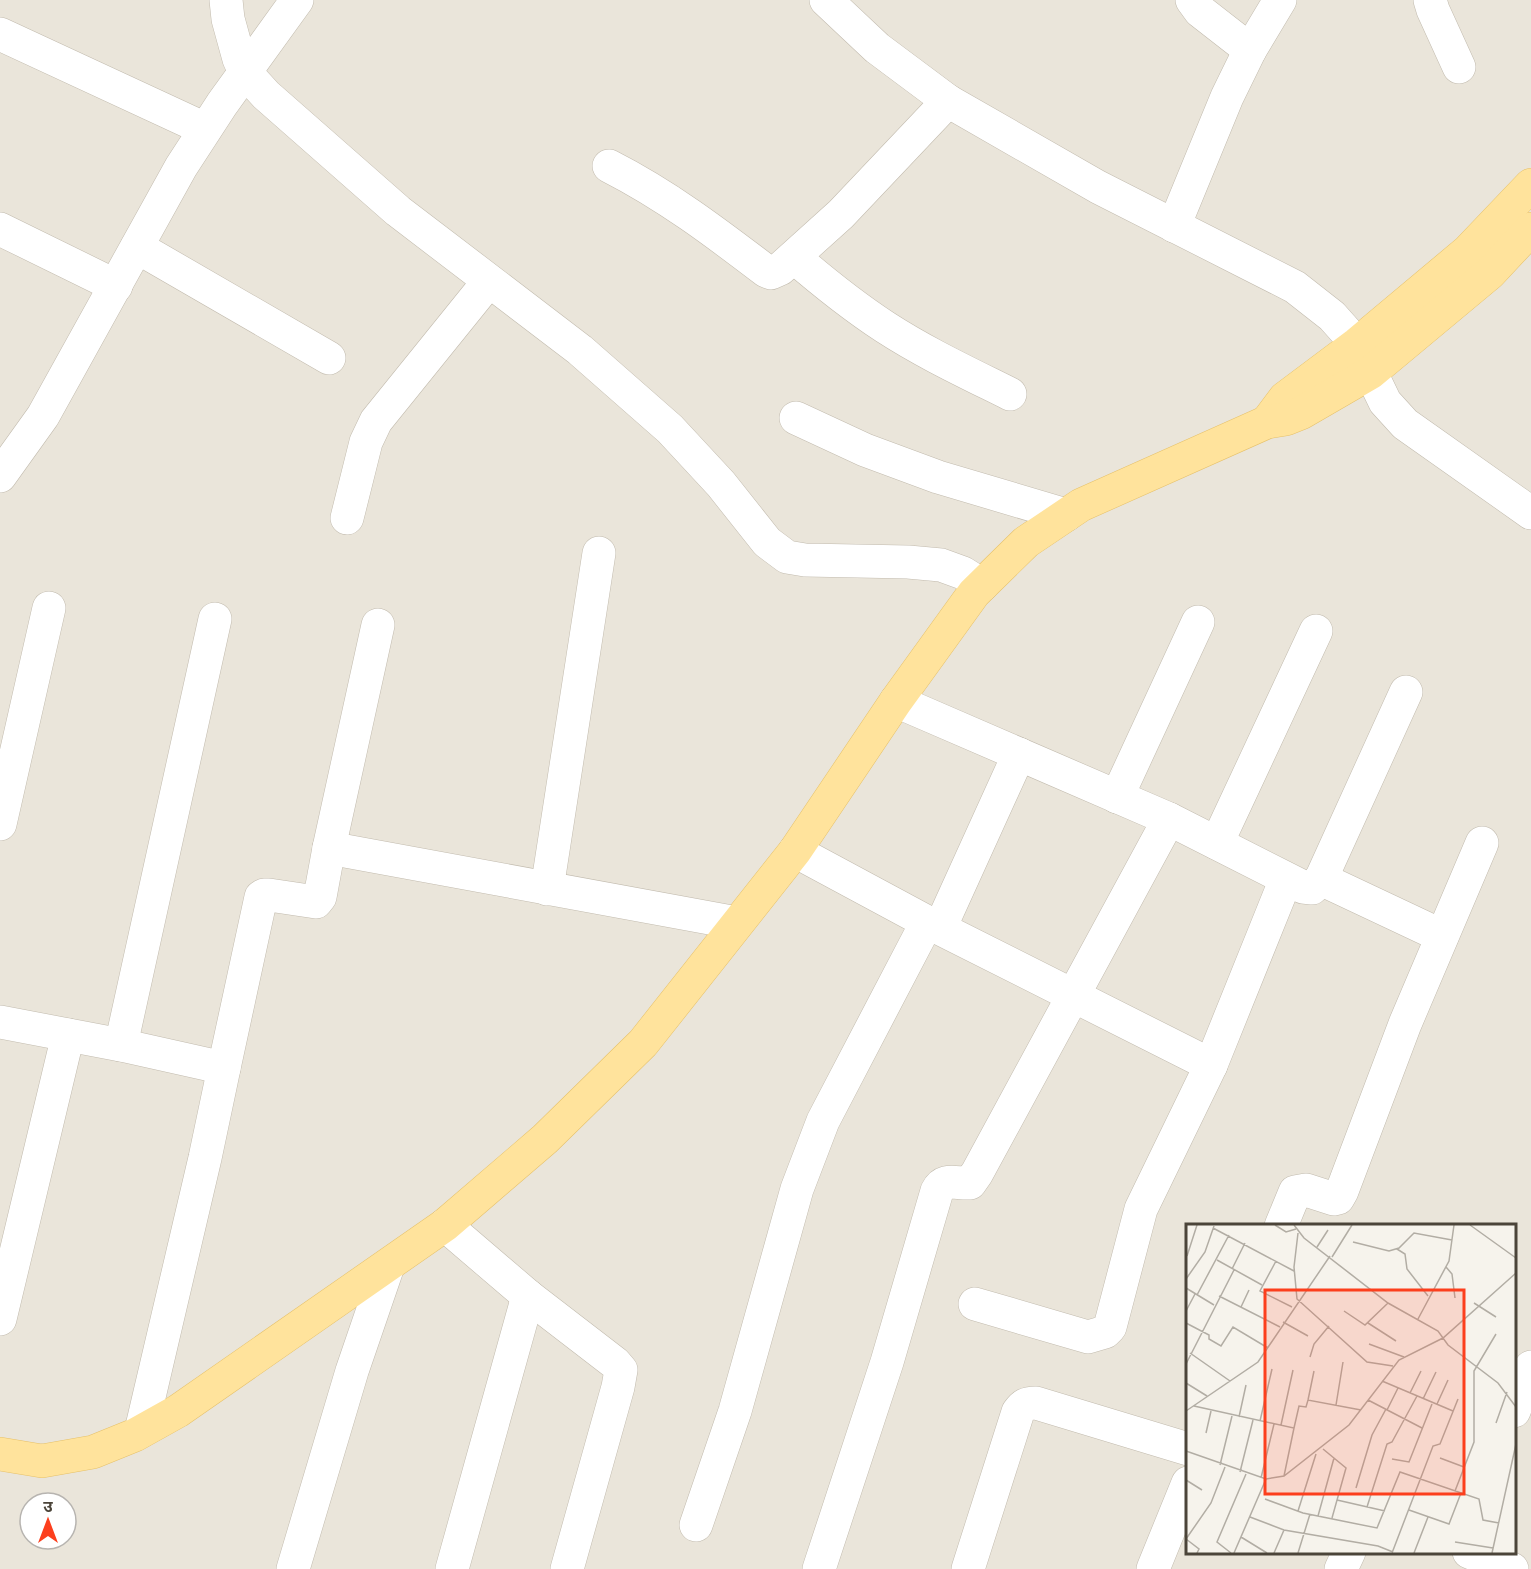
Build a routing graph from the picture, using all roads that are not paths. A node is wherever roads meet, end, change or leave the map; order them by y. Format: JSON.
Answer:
{"nodes":[{"id":1,"x":226,"y":0,"type":"edge"},
{"id":2,"x":297,"y":0,"type":"edge"},
{"id":3,"x":825,"y":0,"type":"edge"},
{"id":4,"x":1192,"y":0,"type":"edge"},
{"id":5,"x":1280,"y":0,"type":"edge"},
{"id":6,"x":1430,"y":0,"type":"edge"},
{"id":7,"x":0,"y":34,"type":"edge"},
{"id":8,"x":1250,"y":50,"type":"junction"},
{"id":9,"x":1459,"y":67,"type":"dead end"},
{"id":10,"x":245,"y":72,"type":"junction"},
{"id":11,"x":948,"y":101,"type":"junction"},
{"id":12,"x":206,"y":129,"type":"junction"},
{"id":13,"x":609,"y":166,"type":"dead end"},
{"id":14,"x":1531,"y":184,"type":"edge"},
{"id":15,"x":1174,"y":226,"type":"junction"},
{"id":16,"x":0,"y":229,"type":"edge"},
{"id":17,"x":1531,"y":230,"type":"edge"},
{"id":18,"x":137,"y":247,"type":"junction"},
{"id":19,"x":794,"y":257,"type":"junction"},
{"id":20,"x":489,"y":281,"type":"junction"},
{"id":21,"x":116,"y":286,"type":"junction"},
{"id":22,"x":329,"y":358,"type":"dead end"},
{"id":23,"x":1364,"y":358,"type":"junction"},
{"id":24,"x":1010,"y":394,"type":"dead end"},
{"id":25,"x":796,"y":418,"type":"dead end"},
{"id":26,"x":11,"y":439,"type":"edge"},
{"id":27,"x":0,"y":476,"type":"edge"},
{"id":28,"x":1531,"y":513,"type":"edge"},
{"id":29,"x":1066,"y":515,"type":"junction"},
{"id":30,"x":347,"y":518,"type":"dead end"},
{"id":31,"x":599,"y":553,"type":"dead end"},
{"id":32,"x":982,"y":585,"type":"junction"},
{"id":33,"x":49,"y":608,"type":"dead end"},
{"id":34,"x":215,"y":619,"type":"dead end"},
{"id":35,"x":1198,"y":622,"type":"dead end"},
{"id":36,"x":378,"y":625,"type":"dead end"},
{"id":37,"x":1316,"y":631,"type":"dead end"},
{"id":38,"x":1406,"y":692,"type":"dead end"},
{"id":39,"x":896,"y":701,"type":"junction"},
{"id":40,"x":1019,"y":754,"type":"junction"},
{"id":41,"x":1118,"y":797,"type":"junction"},
{"id":42,"x":1169,"y":819,"type":"junction"},
{"id":43,"x":0,"y":824,"type":"edge"},
{"id":44,"x":1217,"y":843,"type":"junction"},
{"id":45,"x":1482,"y":843,"type":"dead end"},
{"id":46,"x":329,"y":848,"type":"junction"},
{"id":47,"x":795,"y":851,"type":"junction"},
{"id":48,"x":1286,"y":879,"type":"junction"},
{"id":49,"x":1321,"y":879,"type":"junction"},
{"id":50,"x":547,"y":890,"type":"junction"},
{"id":51,"x":737,"y":923,"type":"junction"},
{"id":52,"x":933,"y":925,"type":"junction"},
{"id":53,"x":1442,"y":936,"type":"junction"},
{"id":54,"x":1073,"y":996,"type":"junction"},
{"id":55,"x":0,"y":1022,"type":"edge"},
{"id":56,"x":68,"y":1035,"type":"junction"},
{"id":57,"x":121,"y":1045,"type":"junction"},
{"id":58,"x":1211,"y":1065,"type":"junction"},
{"id":59,"x":224,"y":1068,"type":"junction"},
{"id":60,"x":1282,"y":1224,"type":"edge"},
{"id":61,"x":445,"y":1225,"type":"junction"},
{"id":62,"x":388,"y":1266,"type":"junction"},
{"id":63,"x":528,"y":1296,"type":"junction"},
{"id":64,"x":975,"y":1304,"type":"dead end"},
{"id":65,"x":0,"y":1319,"type":"edge"},
{"id":66,"x":1516,"y":1360,"type":"edge"},
{"id":67,"x":1531,"y":1367,"type":"edge"},
{"id":68,"x":1516,"y":1408,"type":"edge"},
{"id":69,"x":141,"y":1431,"type":"junction"},
{"id":70,"x":1186,"y":1448,"type":"edge"},
{"id":71,"x":1,"y":1457,"type":"edge"},
{"id":72,"x":1186,"y":1488,"type":"edge"},
{"id":73,"x":696,"y":1525,"type":"dead end"},
{"id":74,"x":1348,"y":1554,"type":"edge"},
{"id":75,"x":1474,"y":1554,"type":"edge"},
{"id":76,"x":1507,"y":1568,"type":"edge"},
{"id":77,"x":293,"y":1569,"type":"edge"},
{"id":78,"x":452,"y":1569,"type":"edge"},
{"id":79,"x":567,"y":1569,"type":"edge"},
{"id":80,"x":819,"y":1569,"type":"edge"},
{"id":81,"x":968,"y":1569,"type":"edge"},
{"id":82,"x":1154,"y":1569,"type":"edge"},
{"id":83,"x":1341,"y":1569,"type":"edge"}],
"edges":[{"from":1,"to":10,"type":"street"},
{"from":2,"to":10,"type":"street"},
{"from":3,"to":11,"type":"street"},
{"from":4,"to":8,"type":"street"},
{"from":5,"to":8,"type":"street"},
{"from":6,"to":9,"type":"street"},
{"from":7,"to":12,"type":"street"},
{"from":8,"to":15,"type":"street"},
{"from":10,"to":12,"type":"street"},
{"from":10,"to":20,"type":"street"},
{"from":11,"to":15,"type":"street"},
{"from":11,"to":19,"type":"street"},
{"from":12,"to":18,"type":"street"},
{"from":13,"to":19,"type":"street"},
{"from":14,"to":23,"type":"main road"},
{"from":15,"to":23,"type":"street"},
{"from":16,"to":21,"type":"street"},
{"from":17,"to":23,"type":"main road"},
{"from":18,"to":21,"type":"street"},
{"from":18,"to":22,"type":"street"},
{"from":19,"to":24,"type":"street"},
{"from":20,"to":30,"type":"street"},
{"from":20,"to":32,"type":"street"},
{"from":21,"to":26,"type":"street"},
{"from":23,"to":28,"type":"street"},
{"from":23,"to":29,"type":"main road"},
{"from":25,"to":29,"type":"street"},
{"from":26,"to":27,"type":"street"},
{"from":29,"to":32,"type":"main road"},
{"from":31,"to":50,"type":"street"},
{"from":32,"to":39,"type":"main road"},
{"from":33,"to":43,"type":"street"},
{"from":34,"to":57,"type":"street"},
{"from":35,"to":41,"type":"street"},
{"from":36,"to":46,"type":"street"},
{"from":37,"to":44,"type":"street"},
{"from":38,"to":49,"type":"street"},
{"from":39,"to":40,"type":"street"},
{"from":39,"to":47,"type":"main road"},
{"from":40,"to":41,"type":"street"},
{"from":40,"to":52,"type":"street"},
{"from":41,"to":42,"type":"street"},
{"from":42,"to":44,"type":"street"},
{"from":42,"to":54,"type":"street"},
{"from":44,"to":48,"type":"street"},
{"from":45,"to":53,"type":"street"},
{"from":46,"to":50,"type":"street"},
{"from":46,"to":59,"type":"street"},
{"from":47,"to":51,"type":"main road"},
{"from":47,"to":52,"type":"street"},
{"from":48,"to":49,"type":"street"},
{"from":48,"to":58,"type":"street"},
{"from":49,"to":53,"type":"street"},
{"from":50,"to":51,"type":"street"},
{"from":51,"to":61,"type":"main road"},
{"from":52,"to":54,"type":"street"},
{"from":52,"to":73,"type":"street"},
{"from":53,"to":60,"type":"street"},
{"from":54,"to":58,"type":"street"},
{"from":54,"to":80,"type":"street"},
{"from":55,"to":56,"type":"street"},
{"from":56,"to":57,"type":"street"},
{"from":56,"to":65,"type":"street"},
{"from":57,"to":59,"type":"street"},
{"from":58,"to":64,"type":"street"},
{"from":59,"to":69,"type":"street"},
{"from":61,"to":62,"type":"main road"},
{"from":61,"to":63,"type":"street"},
{"from":62,"to":69,"type":"main road"},
{"from":62,"to":77,"type":"street"},
{"from":63,"to":78,"type":"street"},
{"from":63,"to":79,"type":"street"},
{"from":66,"to":67,"type":"street"},
{"from":67,"to":68,"type":"street"},
{"from":69,"to":71,"type":"main road"},
{"from":70,"to":81,"type":"street"},
{"from":72,"to":82,"type":"street"},
{"from":74,"to":83,"type":"street"},
{"from":75,"to":76,"type":"street"}]}
